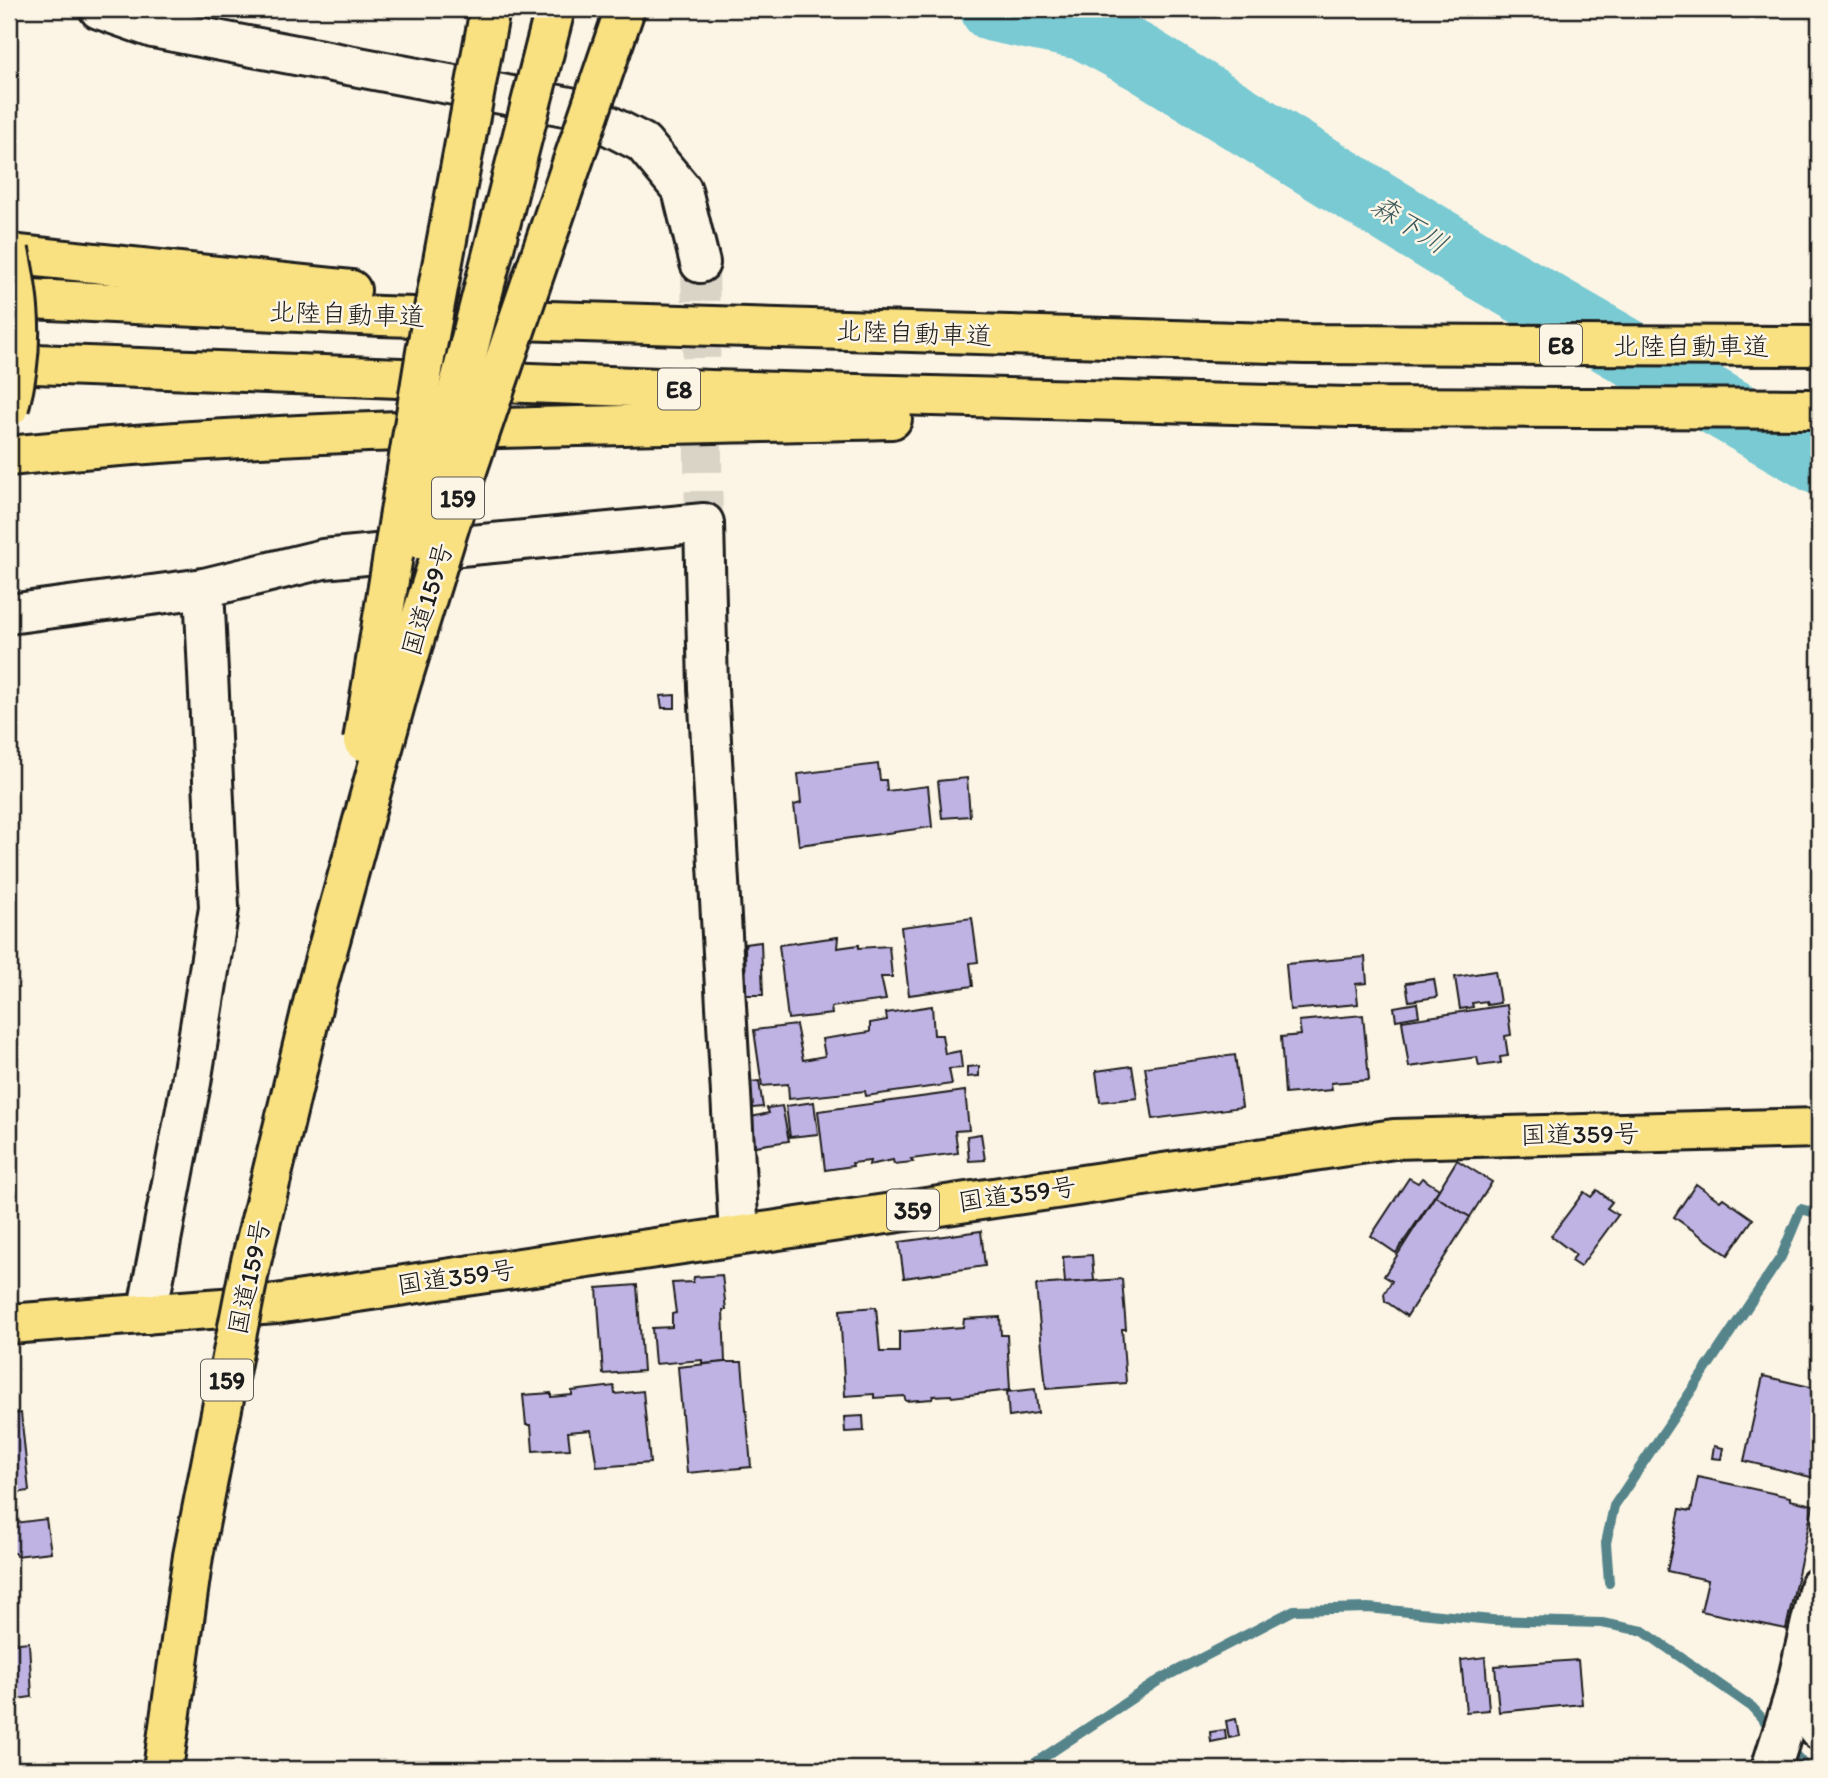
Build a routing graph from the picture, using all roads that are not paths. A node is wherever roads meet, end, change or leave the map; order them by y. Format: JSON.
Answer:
{"nodes":[{"id":1,"x":99,"y":9,"type":"edge"},
{"id":2,"x":490,"y":9,"type":"edge"},
{"id":3,"x":555,"y":9,"type":"edge"},
{"id":4,"x":625,"y":9,"type":"edge"},
{"id":5,"x":642,"y":9,"type":"edge"},
{"id":6,"x":9,"y":252,"type":"edge"},
{"id":7,"x":700,"y":263,"type":"tunnel mouth"},
{"id":8,"x":9,"y":298,"type":"edge"},
{"id":9,"x":1178,"y":341,"type":"junction"},
{"id":10,"x":1819,"y":346,"type":"edge"},
{"id":11,"x":9,"y":363,"type":"edge"},
{"id":12,"x":9,"y":407,"type":"edge"},
{"id":13,"x":1349,"y":407,"type":"junction"},
{"id":14,"x":1819,"y":408,"type":"edge"},
{"id":15,"x":9,"y":456,"type":"edge"},
{"id":16,"x":463,"y":482,"type":"junction"},
{"id":17,"x":204,"y":588,"type":"junction"},
{"id":18,"x":9,"y":614,"type":"edge"},
{"id":19,"x":349,"y":835,"type":"junction"},
{"id":20,"x":315,"y":995,"type":"junction"},
{"id":21,"x":1819,"y":1128,"type":"edge"},
{"id":22,"x":739,"y":1236,"type":"junction"},
{"id":23,"x":146,"y":1314,"type":"junction"},
{"id":24,"x":9,"y":1324,"type":"edge"},
{"id":25,"x":1819,"y":1587,"type":"edge"},
{"id":26,"x":1800,"y":1715,"type":"edge"},
{"id":27,"x":1772,"y":1768,"type":"edge"},
{"id":28,"x":163,"y":1769,"type":"edge"}],
"edges":[{"from":1,"to":7,"type":"street"},
{"from":2,"to":19,"type":"highway","number":"159","bridge":true},
{"from":3,"to":19,"type":"highway","name":"国道159号","number":"159","bridge":true},
{"from":4,"to":16,"type":"highway","name":"国道159号","number":"159","bridge":true},
{"from":5,"to":16,"type":"highway","number":"159","bridge":true},
{"from":6,"to":9,"type":"highway"},
{"from":6,"to":12,"type":"highway","bridge":true},
{"from":8,"to":9,"type":"highway","name":"北陸自動車道","number":"E8"},
{"from":9,"to":10,"type":"highway","name":"北陸自動車道","number":"E8"},
{"from":11,"to":13,"type":"highway","number":"E8"},
{"from":13,"to":14,"type":"highway","number":"E8"},
{"from":13,"to":15,"type":"highway"},
{"from":16,"to":20,"type":"highway","name":"国道159号","number":"159","bridge":true},
{"from":17,"to":18,"type":"street"},
{"from":17,"to":22,"type":"street"},
{"from":17,"to":23,"type":"street"},
{"from":19,"to":20,"type":"highway","name":"国道159号","number":"159","bridge":true},
{"from":20,"to":28,"type":"highway","name":"国道159号","number":"159","bridge":true},
{"from":21,"to":22,"type":"highway","name":"国道359号","number":"359"},
{"from":22,"to":23,"type":"highway","name":"国道359号","number":"359"},
{"from":23,"to":24,"type":"highway","name":"国道359号","number":"359"},
{"from":25,"to":26,"type":"street"},
{"from":26,"to":27,"type":"street"}]}
